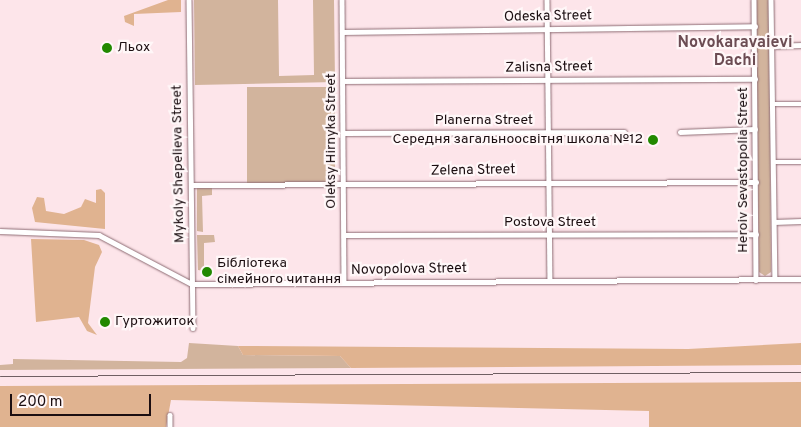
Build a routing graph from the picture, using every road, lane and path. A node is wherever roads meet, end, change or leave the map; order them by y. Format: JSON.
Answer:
{"nodes":[{"id":1,"x":189,"y":0,"type":"edge"},
{"id":2,"x":342,"y":0,"type":"edge"},
{"id":3,"x":548,"y":0,"type":"edge"},
{"id":4,"x":754,"y":0,"type":"edge"},
{"id":5,"x":771,"y":0,"type":"edge"},
{"id":6,"x":754,"y":26,"type":"junction"},
{"id":7,"x":548,"y":28,"type":"junction"},
{"id":8,"x":342,"y":32,"type":"junction"},
{"id":9,"x":801,"y":45,"type":"edge"},
{"id":10,"x":772,"y":46,"type":"junction"},
{"id":11,"x":755,"y":79,"type":"junction"},
{"id":12,"x":548,"y":80,"type":"junction"},
{"id":13,"x":343,"y":81,"type":"junction"},
{"id":14,"x":772,"y":104,"type":"junction"},
{"id":15,"x":801,"y":104,"type":"edge"},
{"id":16,"x":755,"y":129,"type":"junction"},
{"id":17,"x":548,"y":131,"type":"junction"},
{"id":18,"x":624,"y":132,"type":"dead end"},
{"id":19,"x":680,"y":132,"type":"dead end"},
{"id":20,"x":343,"y":133,"type":"junction"},
{"id":21,"x":773,"y":162,"type":"junction"},
{"id":22,"x":801,"y":162,"type":"edge"},
{"id":23,"x":548,"y":182,"type":"junction"},
{"id":24,"x":756,"y":182,"type":"junction"},
{"id":25,"x":343,"y":184,"type":"junction"},
{"id":26,"x":191,"y":185,"type":"junction"},
{"id":27,"x":801,"y":221,"type":"edge"},
{"id":28,"x":774,"y":222,"type":"junction"},
{"id":29,"x":0,"y":231,"type":"edge"},
{"id":30,"x":549,"y":234,"type":"junction"},
{"id":31,"x":756,"y":234,"type":"junction"},
{"id":32,"x":344,"y":235,"type":"junction"},
{"id":33,"x":550,"y":279,"type":"junction"},
{"id":34,"x":801,"y":279,"type":"edge"},
{"id":35,"x":756,"y":280,"type":"junction"},
{"id":36,"x":774,"y":280,"type":"junction"},
{"id":37,"x":344,"y":282,"type":"junction"},
{"id":38,"x":192,"y":284,"type":"junction"},
{"id":39,"x":192,"y":328,"type":"dead end"},
{"id":40,"x":170,"y":416,"type":"dead end"},
{"id":41,"x":170,"y":427,"type":"edge"}],
"edges":[{"from":1,"to":26,"type":"street","name":"Mykoly Shepelieva Street"},
{"from":2,"to":8,"type":"street","name":"Oleksy Hirnyka Street"},
{"from":3,"to":7,"type":"street"},
{"from":4,"to":6,"type":"street","name":"Heroiv Sevastopolia Street"},
{"from":5,"to":10,"type":"street","name":"Heroiv Sevastopolia Street"},
{"from":6,"to":7,"type":"street","name":"Odeska Street"},
{"from":6,"to":11,"type":"street","name":"Heroiv Sevastopolia Street"},
{"from":7,"to":8,"type":"street","name":"Odeska Street"},
{"from":7,"to":12,"type":"street"},
{"from":8,"to":13,"type":"street","name":"Oleksy Hirnyka Street"},
{"from":9,"to":10,"type":"street"},
{"from":10,"to":14,"type":"street","name":"Heroiv Sevastopolia Street"},
{"from":11,"to":12,"type":"street","name":"Zalisna Street"},
{"from":11,"to":16,"type":"street","name":"Heroiv Sevastopolia Street"},
{"from":12,"to":13,"type":"street","name":"Zalisna Street"},
{"from":12,"to":17,"type":"street"},
{"from":13,"to":20,"type":"street","name":"Oleksy Hirnyka Street"},
{"from":14,"to":15,"type":"street"},
{"from":14,"to":21,"type":"street","name":"Heroiv Sevastopolia Street"},
{"from":16,"to":19,"type":"street"},
{"from":16,"to":24,"type":"street","name":"Heroiv Sevastopolia Street"},
{"from":17,"to":18,"type":"street","name":"Planerna Street"},
{"from":17,"to":20,"type":"street","name":"Planerna Street"},
{"from":17,"to":23,"type":"street"},
{"from":20,"to":25,"type":"street","name":"Oleksy Hirnyka Street"},
{"from":21,"to":22,"type":"street"},
{"from":21,"to":28,"type":"street","name":"Heroiv Sevastopolia Street"},
{"from":23,"to":24,"type":"street","name":"Zelena Street"},
{"from":23,"to":25,"type":"street","name":"Zelena Street"},
{"from":23,"to":30,"type":"street"},
{"from":24,"to":31,"type":"street","name":"Heroiv Sevastopolia Street"},
{"from":25,"to":26,"type":"street","name":"Zelena Street"},
{"from":25,"to":32,"type":"street","name":"Oleksy Hirnyka Street"},
{"from":26,"to":38,"type":"street","name":"Mykoly Shepelieva Street"},
{"from":27,"to":28,"type":"street"},
{"from":28,"to":36,"type":"street","name":"Heroiv Sevastopolia Street"},
{"from":29,"to":38,"type":"street","name":"Novopolova Street"},
{"from":30,"to":31,"type":"street","name":"Postova Street"},
{"from":30,"to":32,"type":"street","name":"Postova Street"},
{"from":30,"to":33,"type":"street"},
{"from":31,"to":35,"type":"street","name":"Heroiv Sevastopolia Street"},
{"from":32,"to":37,"type":"street","name":"Oleksy Hirnyka Street"},
{"from":33,"to":35,"type":"street","name":"Novopolova Street"},
{"from":33,"to":37,"type":"street","name":"Novopolova Street"},
{"from":34,"to":36,"type":"street","name":"Novopolova Street"},
{"from":35,"to":36,"type":"street","name":"Novopolova Street"},
{"from":37,"to":38,"type":"street","name":"Novopolova Street"},
{"from":38,"to":39,"type":"street","name":"Mykoly Shepelieva Street"},
{"from":40,"to":41,"type":"street"}]}
